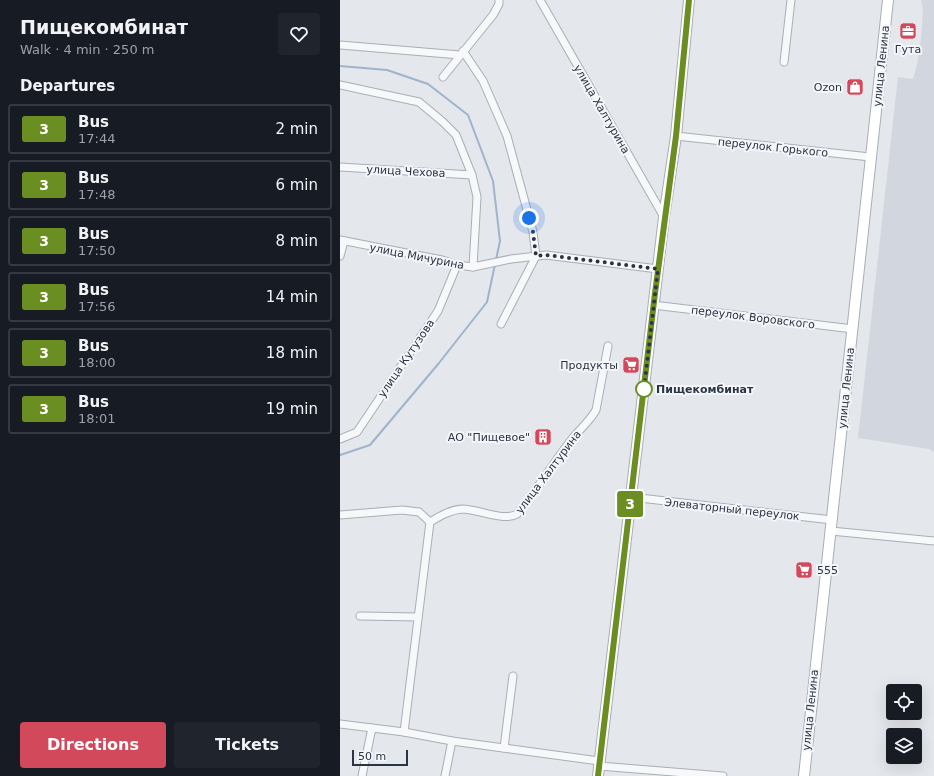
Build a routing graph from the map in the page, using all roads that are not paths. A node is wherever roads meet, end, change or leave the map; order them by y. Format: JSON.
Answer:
{"nodes":[{"id":1,"x":499,"y":0,"type":"edge"},
{"id":2,"x":540,"y":0,"type":"edge"},
{"id":3,"x":689,"y":0,"type":"edge"},
{"id":4,"x":791,"y":0,"type":"edge"},
{"id":5,"x":888,"y":0,"type":"edge"},
{"id":6,"x":340,"y":45,"type":"edge"},
{"id":7,"x":461,"y":53,"type":"junction"},
{"id":8,"x":784,"y":62,"type":"dead end"},
{"id":9,"x":443,"y":77,"type":"dead end"},
{"id":10,"x":340,"y":85,"type":"edge"},
{"id":11,"x":676,"y":136,"type":"junction"},
{"id":12,"x":870,"y":157,"type":"junction"},
{"id":13,"x":340,"y":167,"type":"edge"},
{"id":14,"x":472,"y":175,"type":"junction"},
{"id":15,"x":664,"y":217,"type":"junction"},
{"id":16,"x":342,"y":240,"type":"edge"},
{"id":17,"x":340,"y":256,"type":"edge"},
{"id":18,"x":536,"y":256,"type":"junction"},
{"id":19,"x":457,"y":265,"type":"junction"},
{"id":20,"x":473,"y":267,"type":"junction"},
{"id":21,"x":658,"y":269,"type":"junction"},
{"id":22,"x":653,"y":305,"type":"junction"},
{"id":23,"x":501,"y":324,"type":"dead end"},
{"id":24,"x":853,"y":329,"type":"junction"},
{"id":25,"x":608,"y":346,"type":"dead end"},
{"id":26,"x":340,"y":439,"type":"edge"},
{"id":27,"x":631,"y":497,"type":"junction"},
{"id":28,"x":340,"y":515,"type":"edge"},
{"id":29,"x":832,"y":520,"type":"junction"},
{"id":30,"x":430,"y":522,"type":"junction"},
{"id":31,"x":831,"y":531,"type":"junction"},
{"id":32,"x":934,"y":541,"type":"edge"},
{"id":33,"x":360,"y":616,"type":"dead end"},
{"id":34,"x":418,"y":617,"type":"junction"},
{"id":35,"x":513,"y":676,"type":"dead end"},
{"id":36,"x":340,"y":724,"type":"edge"},
{"id":37,"x":372,"y":728,"type":"junction"},
{"id":38,"x":404,"y":732,"type":"junction"},
{"id":39,"x":452,"y":740,"type":"junction"},
{"id":40,"x":504,"y":748,"type":"junction"},
{"id":41,"x":598,"y":768,"type":"edge"},
{"id":42,"x":362,"y":776,"type":"edge"},
{"id":43,"x":445,"y":776,"type":"edge"},
{"id":44,"x":723,"y":776,"type":"edge"},
{"id":45,"x":804,"y":776,"type":"edge"}],
"edges":[{"from":1,"to":7,"type":"street"},
{"from":2,"to":15,"type":"street","name":"улица Халтурина"},
{"from":3,"to":11,"type":"main road"},
{"from":4,"to":8,"type":"street"},
{"from":5,"to":12,"type":"main road","name":"улица Ленина"},
{"from":6,"to":7,"type":"street"},
{"from":7,"to":9,"type":"street"},
{"from":7,"to":18,"type":"street"},
{"from":10,"to":14,"type":"street"},
{"from":11,"to":12,"type":"street","name":"переулок Горького"},
{"from":11,"to":15,"type":"main road"},
{"from":12,"to":24,"type":"main road","name":"улица Ленина"},
{"from":13,"to":14,"type":"street","name":"улица Чехова"},
{"from":14,"to":20,"type":"street"},
{"from":15,"to":21,"type":"main road"},
{"from":16,"to":17,"type":"street","name":"улица Мичурина"},
{"from":16,"to":19,"type":"street","name":"улица Мичурина"},
{"from":18,"to":20,"type":"street","name":"улица Мичурина"},
{"from":18,"to":21,"type":"street","name":"улица Мичурина"},
{"from":18,"to":23,"type":"street"},
{"from":19,"to":20,"type":"street","name":"улица Мичурина"},
{"from":19,"to":26,"type":"street","name":"улица Кутузова"},
{"from":21,"to":22,"type":"main road"},
{"from":22,"to":24,"type":"street","name":"переулок Воровского"},
{"from":22,"to":27,"type":"main road"},
{"from":24,"to":29,"type":"main road","name":"улица Ленина"},
{"from":25,"to":30,"type":"street","name":"улица Халтурина"},
{"from":27,"to":29,"type":"street","name":"Элеваторный переулок"},
{"from":27,"to":41,"type":"main road"},
{"from":28,"to":30,"type":"street"},
{"from":29,"to":31,"type":"main road","name":"улица Ленина"},
{"from":30,"to":34,"type":"street"},
{"from":31,"to":32,"type":"street"},
{"from":31,"to":45,"type":"main road","name":"улица Ленина"},
{"from":33,"to":34,"type":"street"},
{"from":34,"to":38,"type":"street"},
{"from":35,"to":40,"type":"street"},
{"from":36,"to":37,"type":"street"},
{"from":37,"to":38,"type":"street"},
{"from":37,"to":42,"type":"street"},
{"from":38,"to":39,"type":"street"},
{"from":39,"to":40,"type":"street"},
{"from":39,"to":43,"type":"street"},
{"from":40,"to":41,"type":"street"},
{"from":41,"to":44,"type":"street"}]}
